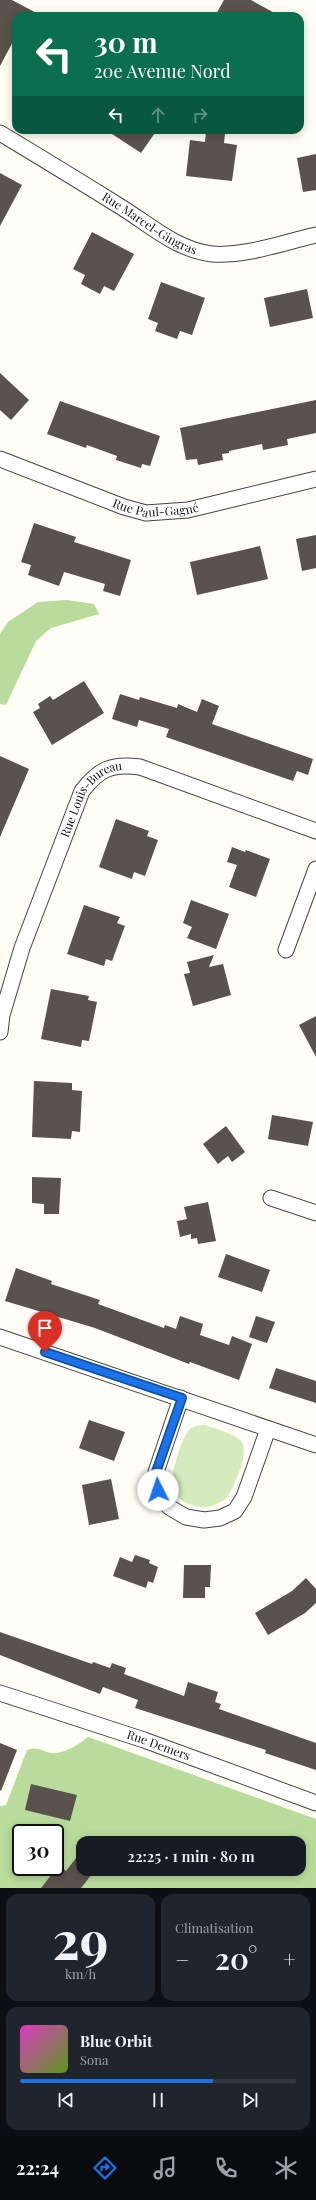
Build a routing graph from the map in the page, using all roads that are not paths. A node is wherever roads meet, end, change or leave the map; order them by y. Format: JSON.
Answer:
{"nodes":[{"id":1,"x":0,"y":132,"type":"edge"},
{"id":2,"x":316,"y":235,"type":"edge"},
{"id":3,"x":0,"y":459,"type":"edge"},
{"id":4,"x":316,"y":479,"type":"edge"},
{"id":5,"x":316,"y":831,"type":"edge"},
{"id":6,"x":316,"y":869,"type":"edge"},
{"id":7,"x":286,"y":950,"type":"dead end"},
{"id":8,"x":0,"y":1032,"type":"edge"},
{"id":9,"x":271,"y":1198,"type":"dead end"},
{"id":10,"x":316,"y":1213,"type":"edge"},
{"id":11,"x":0,"y":1336,"type":"edge"},
{"id":12,"x":182,"y":1398,"type":"junction"},
{"id":13,"x":268,"y":1429,"type":"junction"},
{"id":14,"x":316,"y":1445,"type":"edge"},
{"id":15,"x":0,"y":1693,"type":"edge"},
{"id":16,"x":316,"y":1802,"type":"edge"}],
"edges":[{"from":1,"to":2,"type":"street","name":"Rue Marcel-Gingras"},
{"from":3,"to":4,"type":"street","name":"Rue Paul-Gagné"},
{"from":5,"to":8,"type":"street","name":"Rue Louis-Bureau"},
{"from":6,"to":7,"type":"street"},
{"from":9,"to":10,"type":"street"},
{"from":11,"to":12,"type":"street"},
{"from":12,"to":13,"type":"street"},
{"from":12,"to":13,"type":"street"},
{"from":13,"to":14,"type":"street"},
{"from":15,"to":16,"type":"street","name":"Rue Demers"}]}
